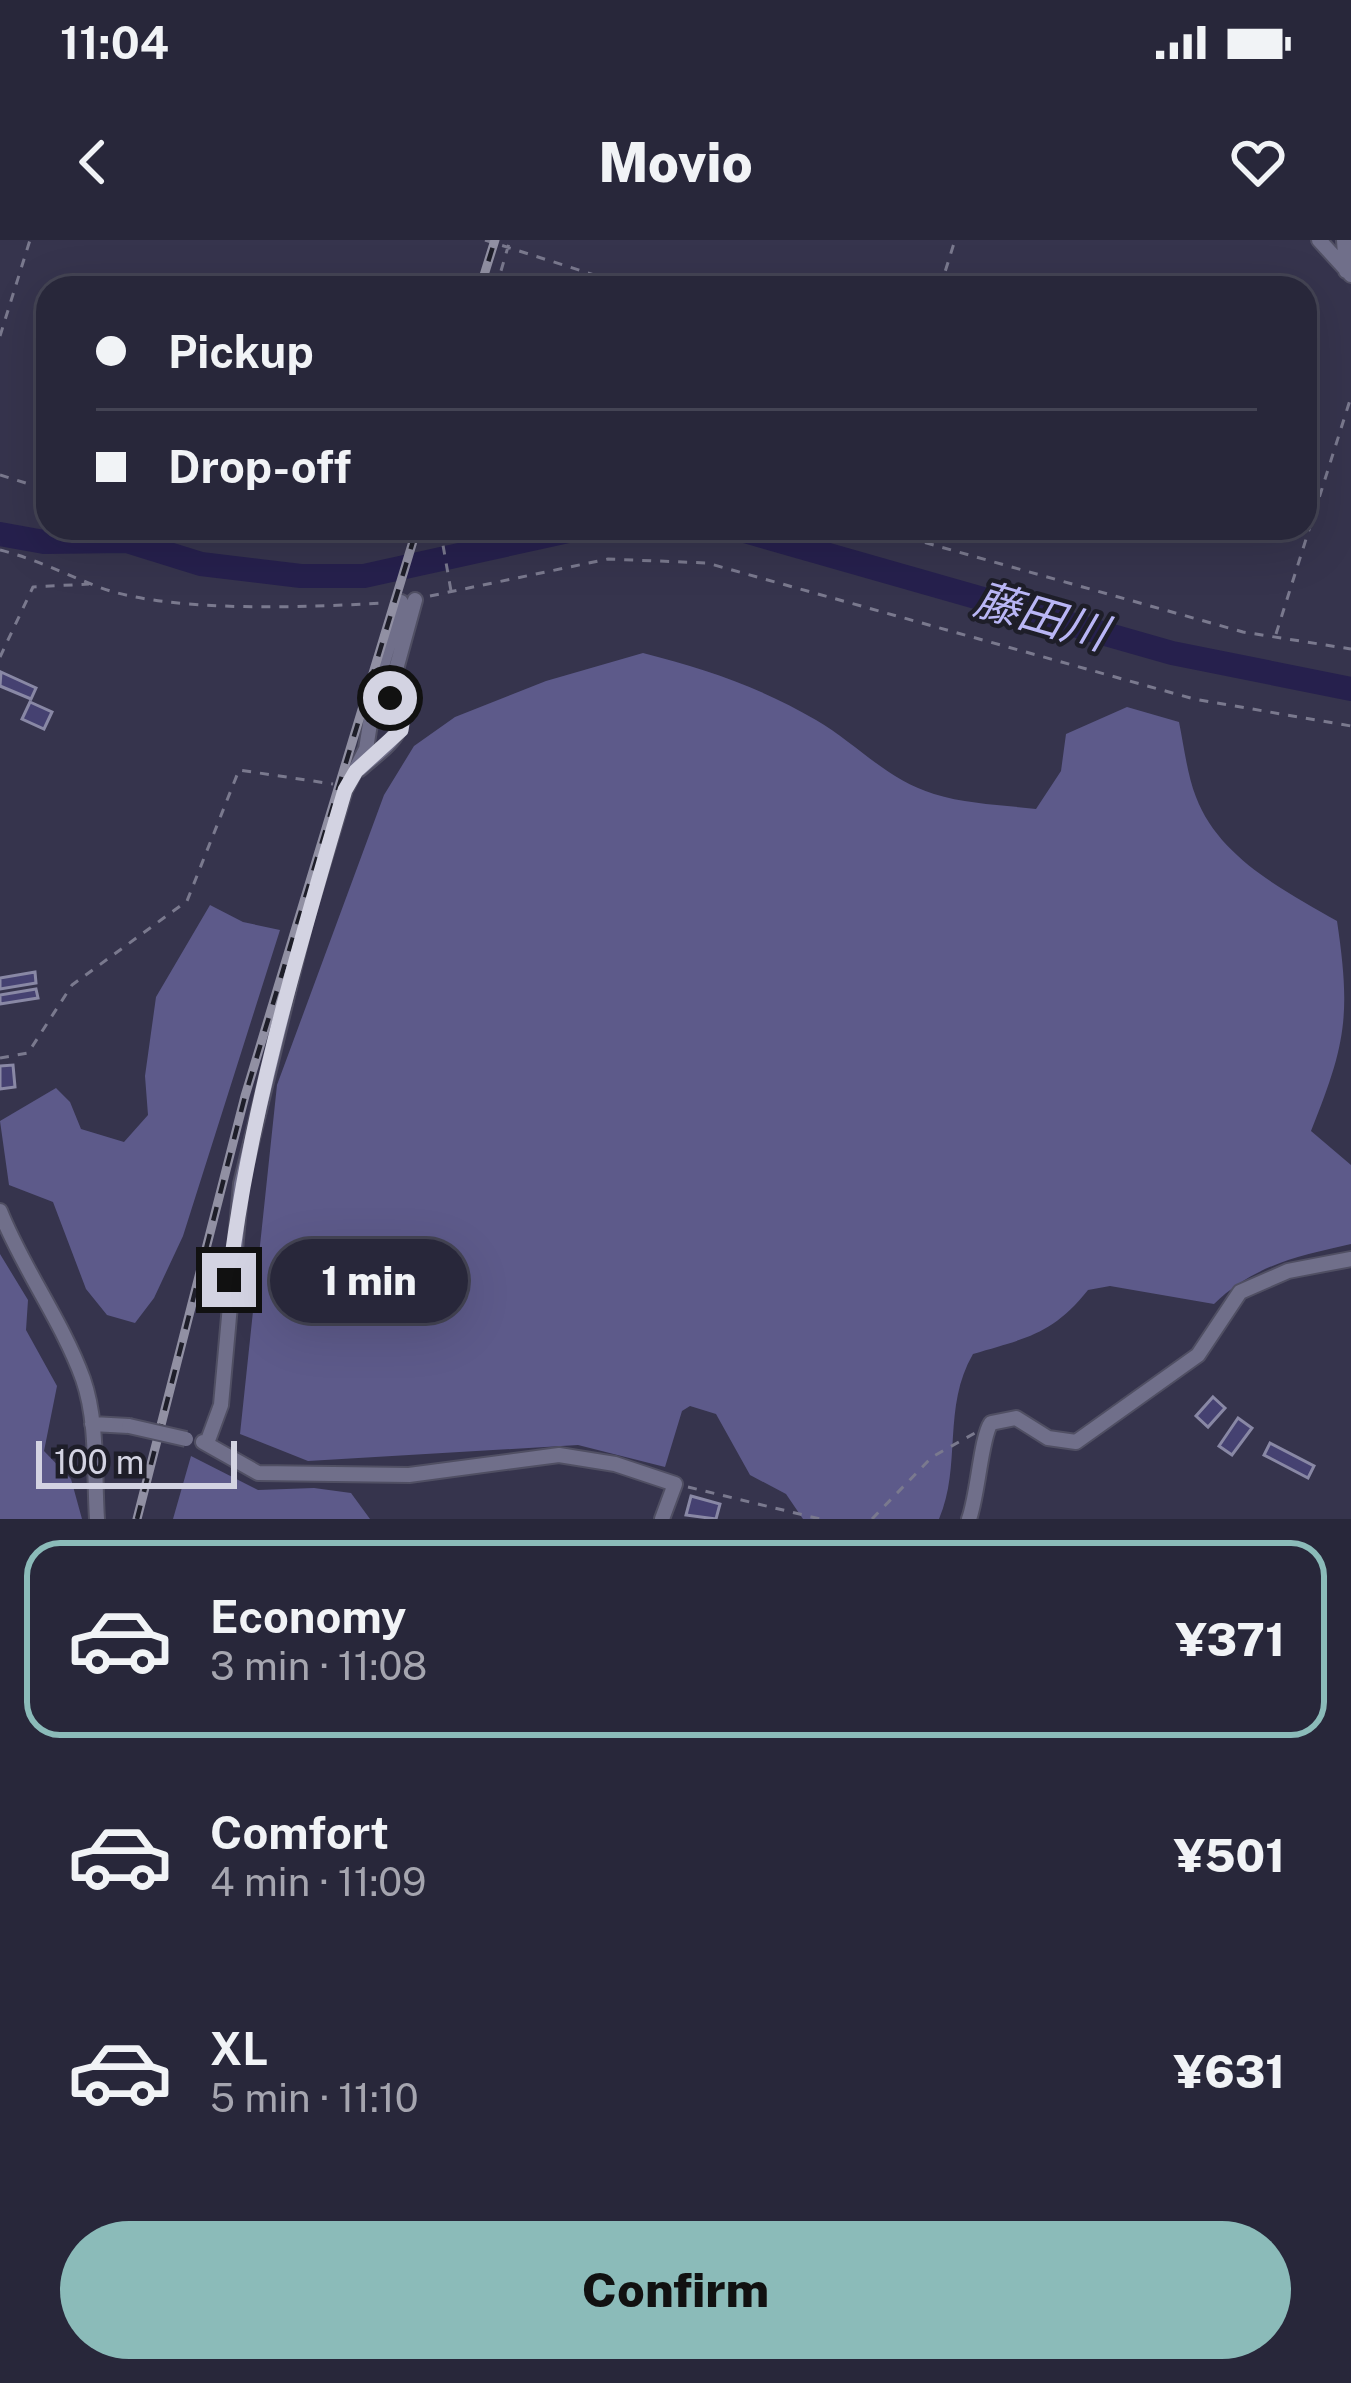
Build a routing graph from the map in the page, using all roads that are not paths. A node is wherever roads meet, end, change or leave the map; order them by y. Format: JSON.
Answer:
{"nodes":[{"id":1,"x":1319,"y":240,"type":"edge"},
{"id":2,"x":1344,"y":240,"type":"edge"},
{"id":3,"x":1349,"y":273,"type":"edge"},
{"id":4,"x":356,"y":771,"type":"junction"},
{"id":5,"x":0,"y":1211,"type":"edge"},
{"id":6,"x":1351,"y":1259,"type":"edge"},
{"id":7,"x":92,"y":1424,"type":"junction"},
{"id":8,"x":207,"y":1443,"type":"junction"},
{"id":9,"x":97,"y":1519,"type":"edge"},
{"id":10,"x":662,"y":1519,"type":"edge"},
{"id":11,"x":969,"y":1519,"type":"edge"}],
"edges":[{"from":1,"to":3,"type":"street"},
{"from":2,"to":3,"type":"street"},
{"from":4,"to":4,"type":"street"},
{"from":4,"to":8,"type":"street"},
{"from":5,"to":7,"type":"street"},
{"from":6,"to":11,"type":"street"},
{"from":7,"to":8,"type":"street","bridge":true},
{"from":7,"to":9,"type":"street"},
{"from":8,"to":10,"type":"street"}]}
